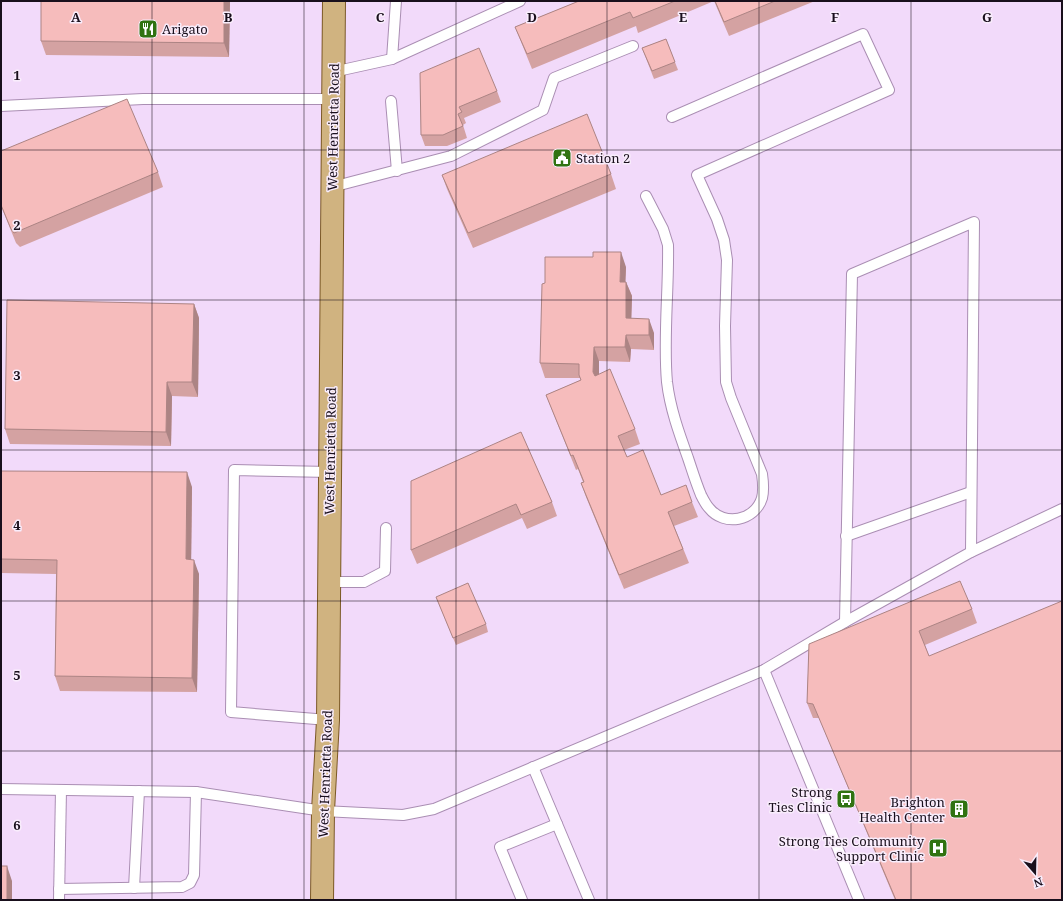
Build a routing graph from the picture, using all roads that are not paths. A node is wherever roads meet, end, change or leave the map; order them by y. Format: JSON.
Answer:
{"nodes":[{"id":1,"x":334,"y":1,"type":"edge"},
{"id":2,"x":396,"y":1,"type":"edge"},
{"id":3,"x":520,"y":1,"type":"edge"},
{"id":4,"x":633,"y":46,"type":"dead end"},
{"id":5,"x":392,"y":59,"type":"junction"},
{"id":6,"x":334,"y":72,"type":"junction"},
{"id":7,"x":333,"y":99,"type":"junction"},
{"id":8,"x":391,"y":101,"type":"dead end"},
{"id":9,"x":1,"y":106,"type":"edge"},
{"id":10,"x":672,"y":117,"type":"dead end"},
{"id":11,"x":397,"y":171,"type":"junction"},
{"id":12,"x":332,"y":187,"type":"junction"},
{"id":13,"x":646,"y":196,"type":"dead end"},
{"id":14,"x":330,"y":472,"type":"junction"},
{"id":15,"x":971,"y":492,"type":"junction"},
{"id":16,"x":1062,"y":509,"type":"edge"},
{"id":17,"x":386,"y":528,"type":"dead end"},
{"id":18,"x":846,"y":536,"type":"junction"},
{"id":19,"x":971,"y":552,"type":"junction"},
{"id":20,"x":329,"y":582,"type":"junction"},
{"id":21,"x":845,"y":622,"type":"junction"},
{"id":22,"x":764,"y":670,"type":"junction"},
{"id":23,"x":328,"y":720,"type":"junction"},
{"id":24,"x":533,"y":767,"type":"junction"},
{"id":25,"x":1,"y":790,"type":"edge"},
{"id":26,"x":61,"y":790,"type":"junction"},
{"id":27,"x":139,"y":791,"type":"junction"},
{"id":28,"x":196,"y":792,"type":"junction"},
{"id":29,"x":323,"y":811,"type":"junction"},
{"id":30,"x":557,"y":824,"type":"junction"},
{"id":31,"x":134,"y":888,"type":"junction"},
{"id":32,"x":59,"y":889,"type":"junction"},
{"id":33,"x":59,"y":900,"type":"edge"},
{"id":34,"x":322,"y":900,"type":"edge"},
{"id":35,"x":522,"y":900,"type":"edge"},
{"id":36,"x":589,"y":900,"type":"edge"},
{"id":37,"x":859,"y":900,"type":"edge"}],
"edges":[{"from":1,"to":6,"type":"main road","name":"West Henrietta Road"},
{"from":2,"to":5,"type":"lane"},
{"from":3,"to":5,"type":"lane"},
{"from":4,"to":11,"type":"lane"},
{"from":5,"to":6,"type":"lane"},
{"from":6,"to":7,"type":"main road","name":"West Henrietta Road"},
{"from":7,"to":9,"type":"lane"},
{"from":7,"to":12,"type":"main road","name":"West Henrietta Road"},
{"from":8,"to":11,"type":"lane"},
{"from":10,"to":13,"type":"lane"},
{"from":11,"to":12,"type":"lane"},
{"from":12,"to":14,"type":"main road","name":"West Henrietta Road"},
{"from":14,"to":20,"type":"main road","name":"West Henrietta Road"},
{"from":14,"to":23,"type":"lane"},
{"from":15,"to":18,"type":"lane"},
{"from":15,"to":18,"type":"lane"},
{"from":15,"to":19,"type":"lane"},
{"from":16,"to":19,"type":"lane"},
{"from":17,"to":20,"type":"lane"},
{"from":18,"to":21,"type":"lane"},
{"from":19,"to":21,"type":"lane"},
{"from":20,"to":23,"type":"main road","name":"West Henrietta Road"},
{"from":21,"to":22,"type":"lane"},
{"from":22,"to":24,"type":"lane"},
{"from":22,"to":37,"type":"lane"},
{"from":23,"to":29,"type":"main road","name":"West Henrietta Road"},
{"from":24,"to":29,"type":"lane"},
{"from":24,"to":30,"type":"lane"},
{"from":25,"to":26,"type":"lane"},
{"from":26,"to":27,"type":"lane"},
{"from":26,"to":32,"type":"lane"},
{"from":27,"to":28,"type":"lane"},
{"from":27,"to":31,"type":"lane"},
{"from":28,"to":29,"type":"lane"},
{"from":28,"to":31,"type":"lane"},
{"from":29,"to":34,"type":"main road","name":"West Henrietta Road"},
{"from":30,"to":35,"type":"lane"},
{"from":30,"to":36,"type":"lane"},
{"from":31,"to":32,"type":"lane"},
{"from":32,"to":33,"type":"lane"}]}
